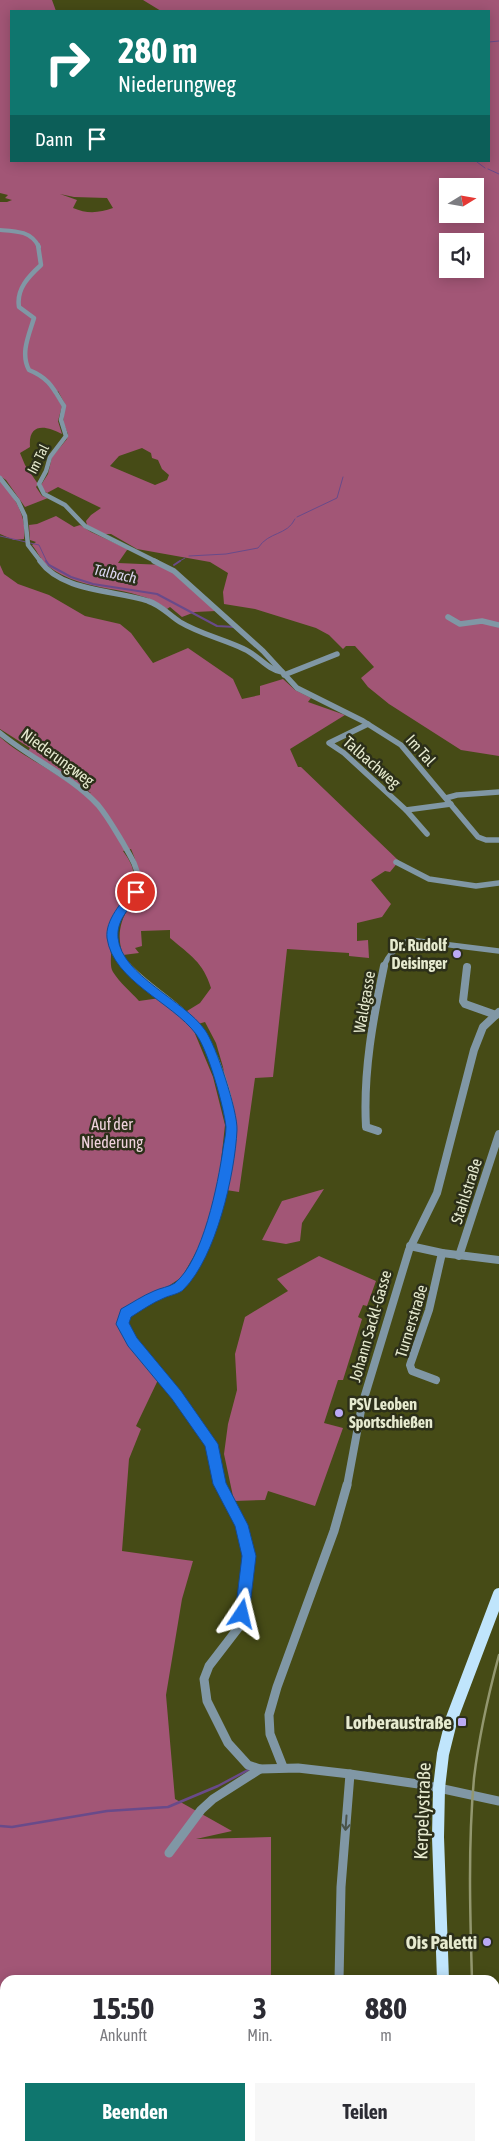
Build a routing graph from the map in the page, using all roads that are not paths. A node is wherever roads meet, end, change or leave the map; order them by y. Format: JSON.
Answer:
{"nodes":[{"id":1,"x":0,"y":230,"type":"edge"},
{"id":2,"x":0,"y":478,"type":"edge"},
{"id":3,"x":448,"y":617,"type":"dead end"},
{"id":4,"x":499,"y":625,"type":"edge"},
{"id":5,"x":337,"y":654,"type":"dead end"},
{"id":6,"x":283,"y":673,"type":"junction"},
{"id":7,"x":368,"y":724,"type":"junction"},
{"id":8,"x":0,"y":733,"type":"edge"},
{"id":9,"x":499,"y":792,"type":"edge"},
{"id":10,"x":448,"y":801,"type":"junction"},
{"id":11,"x":406,"y":810,"type":"junction"},
{"id":12,"x":427,"y":834,"type":"dead end"},
{"id":13,"x":499,"y":840,"type":"edge"},
{"id":14,"x":396,"y":862,"type":"dead end"},
{"id":15,"x":499,"y":883,"type":"edge"},
{"id":16,"x":499,"y":951,"type":"edge"},
{"id":17,"x":467,"y":967,"type":"dead end"},
{"id":18,"x":497,"y":1014,"type":"edge"},
{"id":19,"x":378,"y":1132,"type":"dead end"},
{"id":20,"x":499,"y":1134,"type":"edge"},
{"id":21,"x":410,"y":1246,"type":"junction"},
{"id":22,"x":442,"y":1253,"type":"junction"},
{"id":23,"x":459,"y":1256,"type":"junction"},
{"id":24,"x":499,"y":1260,"type":"edge"},
{"id":25,"x":436,"y":1380,"type":"dead end"},
{"id":26,"x":499,"y":1594,"type":"edge"},
{"id":27,"x":283,"y":1767,"type":"junction"},
{"id":28,"x":260,"y":1769,"type":"junction"},
{"id":29,"x":350,"y":1774,"type":"junction"},
{"id":30,"x":439,"y":1788,"type":"junction"},
{"id":31,"x":499,"y":1801,"type":"edge"},
{"id":32,"x":169,"y":1853,"type":"dead end"},
{"id":33,"x":339,"y":1975,"type":"edge"},
{"id":34,"x":443,"y":1975,"type":"edge"}],
"edges":[{"from":1,"to":6,"type":"street","name":"Im Tal"},
{"from":2,"to":6,"type":"street","name":"Im Tal"},
{"from":3,"to":4,"type":"street"},
{"from":5,"to":6,"type":"street"},
{"from":6,"to":7,"type":"street","name":"Im Tal"},
{"from":7,"to":10,"type":"street","name":"Im Tal"},
{"from":7,"to":11,"type":"street","name":"Talbachweg"},
{"from":8,"to":28,"type":"street","name":"Niederungweg"},
{"from":9,"to":10,"type":"street","name":"Talbachweg"},
{"from":10,"to":11,"type":"street","name":"Talbachweg"},
{"from":10,"to":13,"type":"street","name":"Im Tal"},
{"from":11,"to":12,"type":"street","name":"Talbachweg"},
{"from":14,"to":15,"type":"street"},
{"from":16,"to":19,"type":"street","name":"Waldgasse"},
{"from":17,"to":18,"type":"street","name":"Johann Sackl-Gasse"},
{"from":18,"to":21,"type":"street","name":"Johann Sackl-Gasse"},
{"from":20,"to":23,"type":"street","name":"Stahlstraße"},
{"from":21,"to":22,"type":"street"},
{"from":21,"to":27,"type":"street","name":"Johann Sackl-Gasse"},
{"from":22,"to":23,"type":"street"},
{"from":22,"to":25,"type":"street","name":"Turnerstraße"},
{"from":23,"to":24,"type":"street"},
{"from":26,"to":30,"type":"main road","name":"Kerpelystraße"},
{"from":27,"to":28,"type":"street"},
{"from":27,"to":29,"type":"street"},
{"from":28,"to":32,"type":"street"},
{"from":29,"to":30,"type":"street"},
{"from":29,"to":33,"type":"street","one_way":true},
{"from":30,"to":31,"type":"street"},
{"from":30,"to":34,"type":"main road","name":"Kerpelystraße"}]}
